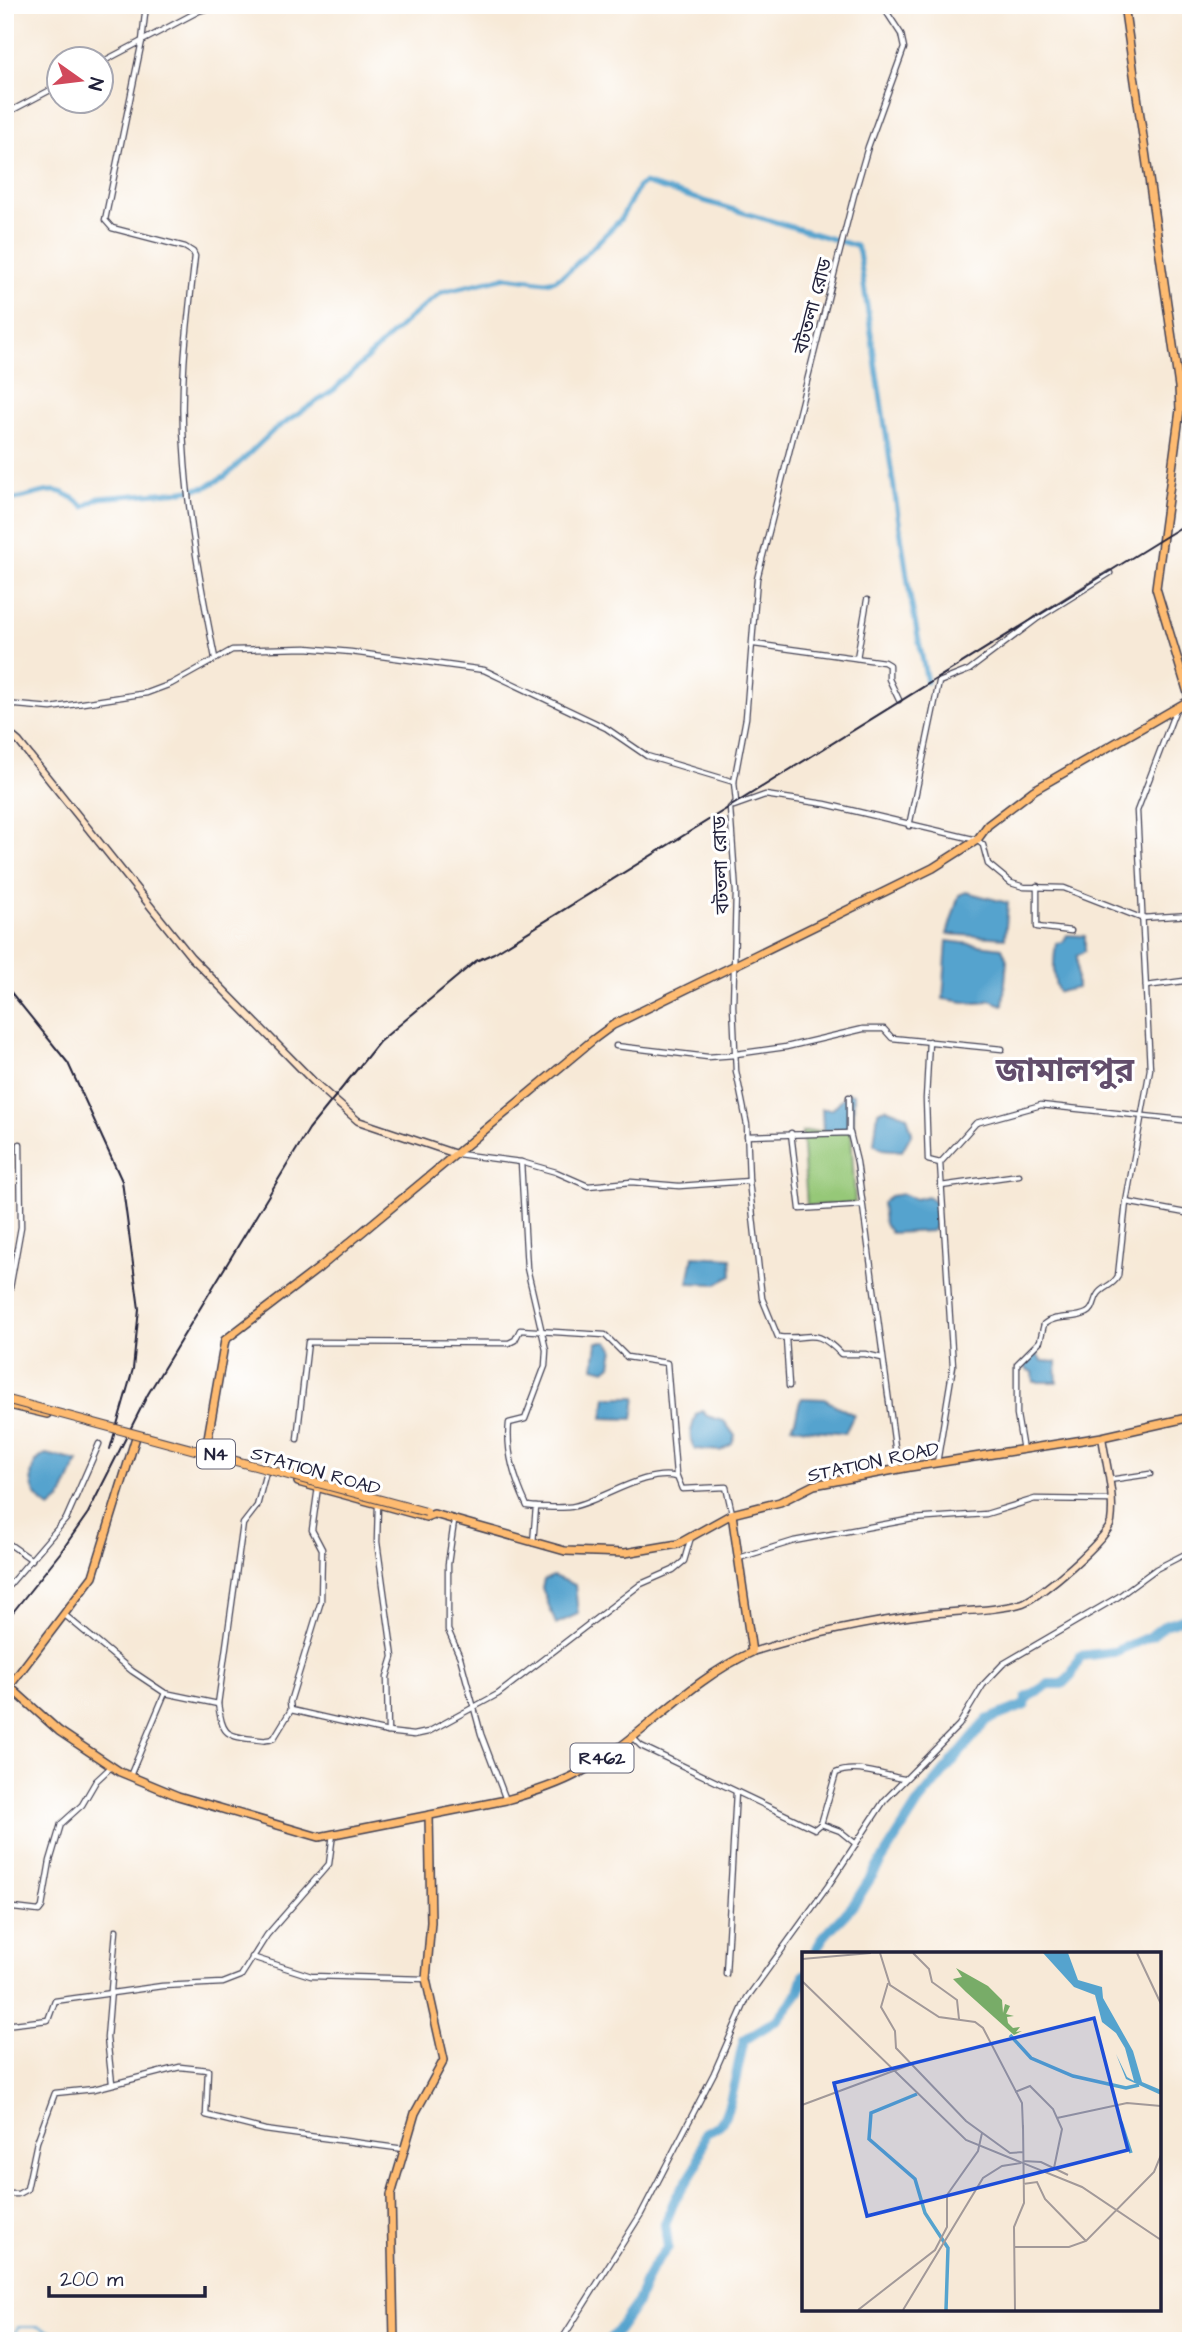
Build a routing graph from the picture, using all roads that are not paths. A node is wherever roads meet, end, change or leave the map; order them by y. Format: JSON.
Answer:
{"nodes":[{"id":1,"x":146,"y":5,"type":"edge"},
{"id":2,"x":219,"y":5,"type":"edge"},
{"id":3,"x":883,"y":5,"type":"edge"},
{"id":4,"x":1124,"y":5,"type":"edge"},
{"id":5,"x":142,"y":41,"type":"junction"},
{"id":6,"x":116,"y":55,"type":"edge"},
{"id":7,"x":46,"y":92,"type":"edge"},
{"id":8,"x":5,"y":114,"type":"edge"},
{"id":9,"x":1110,"y":573,"type":"dead end"},
{"id":10,"x":867,"y":600,"type":"dead end"},
{"id":11,"x":754,"y":643,"type":"junction"},
{"id":12,"x":215,"y":658,"type":"junction"},
{"id":13,"x":857,"y":658,"type":"junction"},
{"id":14,"x":1191,"y":700,"type":"edge"},
{"id":15,"x":899,"y":701,"type":"dead end"},
{"id":16,"x":5,"y":704,"type":"edge"},
{"id":17,"x":1177,"y":708,"type":"junction"},
{"id":18,"x":5,"y":730,"type":"edge"},
{"id":19,"x":734,"y":782,"type":"junction"},
{"id":20,"x":730,"y":808,"type":"junction"},
{"id":21,"x":909,"y":826,"type":"junction"},
{"id":22,"x":977,"y":840,"type":"junction"},
{"id":23,"x":1037,"y":886,"type":"junction"},
{"id":24,"x":1191,"y":915,"type":"edge"},
{"id":25,"x":1141,"y":918,"type":"junction"},
{"id":26,"x":1071,"y":931,"type":"dead end"},
{"id":27,"x":735,"y":965,"type":"junction"},
{"id":28,"x":1191,"y":980,"type":"edge"},
{"id":29,"x":1146,"y":986,"type":"junction"},
{"id":30,"x":929,"y":1041,"type":"junction"},
{"id":31,"x":616,"y":1045,"type":"dead end"},
{"id":32,"x":1002,"y":1049,"type":"dead end"},
{"id":33,"x":735,"y":1054,"type":"junction"},
{"id":34,"x":849,"y":1097,"type":"dead end"},
{"id":35,"x":1144,"y":1115,"type":"junction"},
{"id":36,"x":1191,"y":1121,"type":"edge"},
{"id":37,"x":849,"y":1132,"type":"junction"},
{"id":38,"x":792,"y":1133,"type":"junction"},
{"id":39,"x":747,"y":1136,"type":"junction"},
{"id":40,"x":20,"y":1144,"type":"dead end"},
{"id":41,"x":456,"y":1154,"type":"junction"},
{"id":42,"x":521,"y":1162,"type":"junction"},
{"id":43,"x":940,"y":1163,"type":"junction"},
{"id":44,"x":1019,"y":1175,"type":"dead end"},
{"id":45,"x":749,"y":1181,"type":"junction"},
{"id":46,"x":941,"y":1186,"type":"junction"},
{"id":47,"x":1126,"y":1202,"type":"junction"},
{"id":48,"x":862,"y":1205,"type":"junction"},
{"id":49,"x":1191,"y":1214,"type":"edge"},
{"id":50,"x":1191,"y":1265,"type":"edge"},
{"id":51,"x":5,"y":1317,"type":"edge"},
{"id":52,"x":1191,"y":1323,"type":"edge"},
{"id":53,"x":543,"y":1330,"type":"junction"},
{"id":54,"x":786,"y":1338,"type":"junction"},
{"id":55,"x":882,"y":1358,"type":"junction"},
{"id":56,"x":789,"y":1386,"type":"dead end"},
{"id":57,"x":5,"y":1401,"type":"edge"},
{"id":58,"x":1191,"y":1417,"type":"edge"},
{"id":59,"x":136,"y":1437,"type":"junction"},
{"id":60,"x":1102,"y":1437,"type":"junction"},
{"id":61,"x":297,"y":1439,"type":"dead end"},
{"id":62,"x":99,"y":1444,"type":"dead end"},
{"id":63,"x":1023,"y":1451,"type":"junction"},
{"id":64,"x":205,"y":1455,"type":"junction"},
{"id":65,"x":937,"y":1463,"type":"junction"},
{"id":66,"x":898,"y":1469,"type":"junction"},
{"id":67,"x":265,"y":1472,"type":"junction"},
{"id":68,"x":1150,"y":1474,"type":"dead end"},
{"id":69,"x":677,"y":1477,"type":"junction"},
{"id":70,"x":1108,"y":1480,"type":"junction"},
{"id":71,"x":318,"y":1487,"type":"junction"},
{"id":72,"x":1110,"y":1500,"type":"junction"},
{"id":73,"x":378,"y":1503,"type":"junction"},
{"id":74,"x":536,"y":1507,"type":"junction"},
{"id":75,"x":426,"y":1512,"type":"dead end"},
{"id":76,"x":732,"y":1514,"type":"junction"},
{"id":77,"x":454,"y":1522,"type":"junction"},
{"id":78,"x":691,"y":1536,"type":"junction"},
{"id":79,"x":5,"y":1541,"type":"edge"},
{"id":80,"x":533,"y":1543,"type":"junction"},
{"id":81,"x":1191,"y":1551,"type":"edge"},
{"id":82,"x":738,"y":1558,"type":"junction"},
{"id":83,"x":32,"y":1560,"type":"junction"},
{"id":84,"x":5,"y":1590,"type":"edge"},
{"id":85,"x":66,"y":1616,"type":"junction"},
{"id":86,"x":752,"y":1652,"type":"junction"},
{"id":87,"x":8,"y":1689,"type":"edge"},
{"id":88,"x":165,"y":1693,"type":"junction"},
{"id":89,"x":218,"y":1704,"type":"junction"},
{"id":90,"x":475,"y":1707,"type":"junction"},
{"id":91,"x":291,"y":1710,"type":"junction"},
{"id":92,"x":388,"y":1732,"type":"junction"},
{"id":93,"x":632,"y":1737,"type":"junction"},
{"id":94,"x":110,"y":1767,"type":"junction"},
{"id":95,"x":130,"y":1776,"type":"junction"},
{"id":96,"x":904,"y":1779,"type":"junction"},
{"id":97,"x":736,"y":1792,"type":"junction"},
{"id":98,"x":506,"y":1800,"type":"junction"},
{"id":99,"x":429,"y":1815,"type":"junction"},
{"id":100,"x":821,"y":1824,"type":"junction"},
{"id":101,"x":333,"y":1834,"type":"junction"},
{"id":102,"x":856,"y":1844,"type":"junction"},
{"id":103,"x":5,"y":1907,"type":"edge"},
{"id":104,"x":117,"y":1930,"type":"dead end"},
{"id":105,"x":252,"y":1956,"type":"junction"},
{"id":106,"x":726,"y":1974,"type":"dead end"},
{"id":107,"x":426,"y":1979,"type":"junction"},
{"id":108,"x":113,"y":1994,"type":"junction"},
{"id":109,"x":5,"y":2025,"type":"edge"},
{"id":110,"x":113,"y":2083,"type":"junction"},
{"id":111,"x":404,"y":2149,"type":"junction"},
{"id":112,"x":5,"y":2194,"type":"edge"},
{"id":113,"x":394,"y":2341,"type":"edge"},
{"id":114,"x":561,"y":2341,"type":"edge"}],
"edges":[{"from":1,"to":5,"type":"street"},
{"from":2,"to":5,"type":"street"},
{"from":3,"to":11,"type":"street","name":"বটতলা রোড"},
{"from":4,"to":14,"type":"main road"},
{"from":5,"to":6,"type":"street"},
{"from":5,"to":12,"type":"street"},
{"from":7,"to":8,"type":"street"},
{"from":9,"to":21,"type":"street"},
{"from":10,"to":13,"type":"street"},
{"from":11,"to":13,"type":"street"},
{"from":11,"to":19,"type":"street","name":"বটতলা রোড"},
{"from":12,"to":16,"type":"street"},
{"from":12,"to":19,"type":"street"},
{"from":13,"to":15,"type":"street"},
{"from":14,"to":17,"type":"main road"},
{"from":17,"to":22,"type":"main road"},
{"from":17,"to":25,"type":"street"},
{"from":18,"to":41,"type":"main road"},
{"from":19,"to":20,"type":"street","name":"বটতলা রোড"},
{"from":20,"to":21,"type":"street"},
{"from":20,"to":27,"type":"street","name":"বটতলা রোড"},
{"from":21,"to":22,"type":"street"},
{"from":22,"to":23,"type":"street"},
{"from":22,"to":27,"type":"main road"},
{"from":23,"to":25,"type":"street"},
{"from":23,"to":26,"type":"street"},
{"from":24,"to":25,"type":"street"},
{"from":25,"to":29,"type":"street"},
{"from":27,"to":33,"type":"street","name":"বটতলা রোড"},
{"from":27,"to":41,"type":"main road"},
{"from":28,"to":29,"type":"street"},
{"from":29,"to":35,"type":"street"},
{"from":30,"to":32,"type":"street"},
{"from":30,"to":33,"type":"street"},
{"from":30,"to":43,"type":"street"},
{"from":31,"to":33,"type":"street"},
{"from":33,"to":39,"type":"street","name":"বটতলা রোড"},
{"from":34,"to":37,"type":"street"},
{"from":35,"to":36,"type":"street"},
{"from":35,"to":43,"type":"street"},
{"from":35,"to":47,"type":"street"},
{"from":37,"to":38,"type":"street"},
{"from":37,"to":48,"type":"street"},
{"from":38,"to":39,"type":"street"},
{"from":38,"to":48,"type":"street"},
{"from":39,"to":45,"type":"street","name":"বটতলা রোড"},
{"from":40,"to":51,"type":"street"},
{"from":41,"to":42,"type":"street"},
{"from":41,"to":64,"type":"main road"},
{"from":42,"to":45,"type":"street"},
{"from":42,"to":53,"type":"street"},
{"from":43,"to":46,"type":"street"},
{"from":44,"to":46,"type":"street"},
{"from":45,"to":54,"type":"street","name":"বটতলা রোড"},
{"from":46,"to":65,"type":"street"},
{"from":47,"to":49,"type":"street"},
{"from":47,"to":63,"type":"street"},
{"from":48,"to":55,"type":"street"},
{"from":50,"to":52,"type":"street"},
{"from":53,"to":61,"type":"street"},
{"from":53,"to":69,"type":"street"},
{"from":53,"to":74,"type":"street"},
{"from":54,"to":55,"type":"street"},
{"from":54,"to":56,"type":"street"},
{"from":55,"to":66,"type":"street"},
{"from":57,"to":59,"type":"main road","name":"STATION ROAD"},
{"from":57,"to":75,"type":"highway","number":"N4","bridge":true},
{"from":58,"to":60,"type":"main road","name":"STATION ROAD"},
{"from":59,"to":64,"type":"main road","name":"STATION ROAD"},
{"from":59,"to":85,"type":"main road"},
{"from":60,"to":63,"type":"main road","name":"STATION ROAD"},
{"from":60,"to":70,"type":"main road"},
{"from":62,"to":83,"type":"street"},
{"from":63,"to":65,"type":"main road","name":"STATION ROAD"},
{"from":64,"to":67,"type":"main road","name":"STATION ROAD"},
{"from":65,"to":66,"type":"main road","name":"STATION ROAD"},
{"from":66,"to":76,"type":"main road","name":"STATION ROAD"},
{"from":67,"to":71,"type":"main road","name":"STATION ROAD"},
{"from":67,"to":89,"type":"street"},
{"from":68,"to":70,"type":"street"},
{"from":69,"to":74,"type":"street"},
{"from":69,"to":76,"type":"street"},
{"from":70,"to":72,"type":"main road"},
{"from":71,"to":73,"type":"main road","name":"STATION ROAD"},
{"from":71,"to":91,"type":"street"},
{"from":72,"to":82,"type":"street"},
{"from":72,"to":86,"type":"main road"},
{"from":73,"to":77,"type":"main road","name":"STATION ROAD"},
{"from":73,"to":92,"type":"street"},
{"from":74,"to":80,"type":"street"},
{"from":76,"to":78,"type":"main road","name":"STATION ROAD"},
{"from":76,"to":82,"type":"main road"},
{"from":77,"to":80,"type":"main road","name":"STATION ROAD"},
{"from":77,"to":90,"type":"street"},
{"from":78,"to":80,"type":"main road","name":"STATION ROAD"},
{"from":78,"to":90,"type":"street"},
{"from":79,"to":83,"type":"street"},
{"from":81,"to":96,"type":"street"},
{"from":82,"to":86,"type":"main road"},
{"from":83,"to":84,"type":"street"},
{"from":85,"to":87,"type":"main road"},
{"from":85,"to":88,"type":"street"},
{"from":86,"to":93,"type":"main road","number":"R462"},
{"from":87,"to":94,"type":"main road"},
{"from":88,"to":89,"type":"street"},
{"from":88,"to":95,"type":"street"},
{"from":89,"to":91,"type":"street"},
{"from":90,"to":92,"type":"street"},
{"from":90,"to":98,"type":"street"},
{"from":91,"to":92,"type":"street"},
{"from":93,"to":97,"type":"street"},
{"from":93,"to":98,"type":"main road","number":"R462"},
{"from":94,"to":95,"type":"main road"},
{"from":94,"to":103,"type":"street"},
{"from":95,"to":101,"type":"main road"},
{"from":96,"to":100,"type":"street"},
{"from":96,"to":102,"type":"street"},
{"from":97,"to":100,"type":"street"},
{"from":97,"to":106,"type":"street"},
{"from":98,"to":99,"type":"main road","number":"R462"},
{"from":99,"to":101,"type":"main road"},
{"from":99,"to":107,"type":"main road"},
{"from":100,"to":102,"type":"street"},
{"from":101,"to":105,"type":"street"},
{"from":102,"to":114,"type":"street"},
{"from":104,"to":108,"type":"street"},
{"from":105,"to":107,"type":"street"},
{"from":105,"to":108,"type":"street"},
{"from":107,"to":111,"type":"main road"},
{"from":108,"to":109,"type":"street"},
{"from":108,"to":110,"type":"street"},
{"from":110,"to":111,"type":"street"},
{"from":110,"to":112,"type":"street"},
{"from":111,"to":113,"type":"main road"}]}
